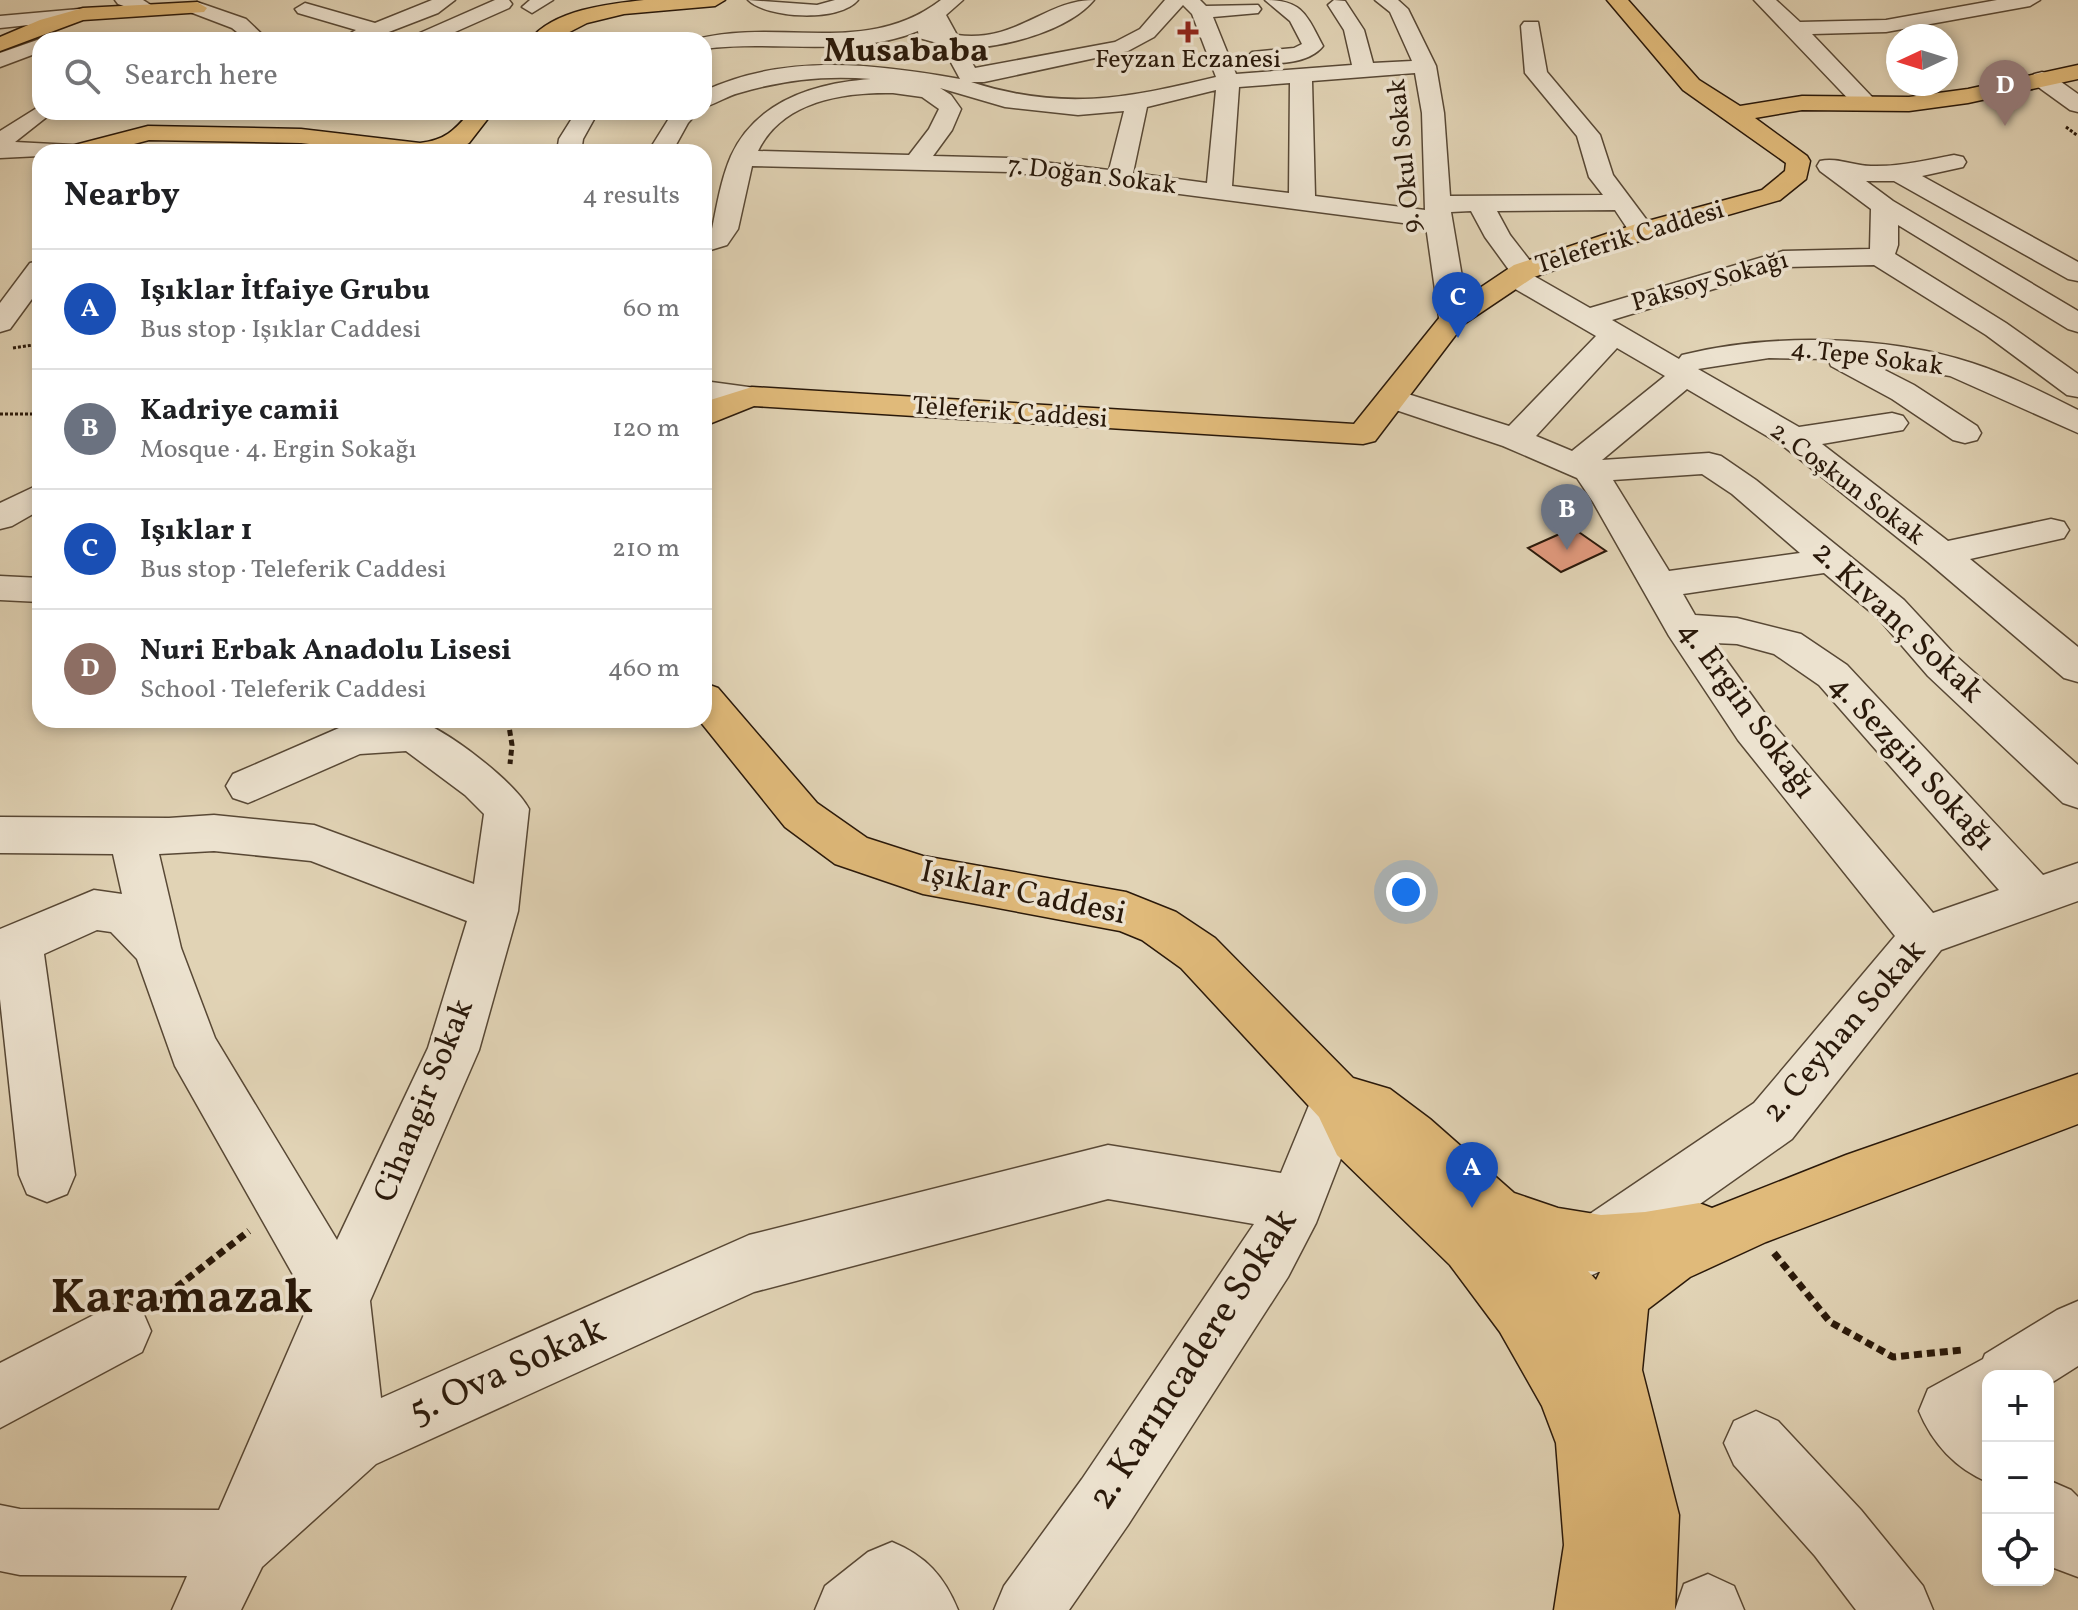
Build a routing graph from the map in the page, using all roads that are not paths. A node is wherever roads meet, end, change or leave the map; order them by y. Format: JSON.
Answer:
{"nodes":[{"id":1,"x":228,"y":0,"type":"edge"},
{"id":2,"x":326,"y":0,"type":"edge"},
{"id":3,"x":397,"y":0,"type":"edge"},
{"id":4,"x":445,"y":0,"type":"edge"},
{"id":5,"x":468,"y":0,"type":"edge"},
{"id":6,"x":715,"y":0,"type":"edge"},
{"id":7,"x":758,"y":0,"type":"edge"},
{"id":8,"x":953,"y":0,"type":"edge"},
{"id":9,"x":1084,"y":0,"type":"edge"},
{"id":10,"x":1176,"y":0,"type":"edge"},
{"id":11,"x":1275,"y":0,"type":"edge"},
{"id":12,"x":1385,"y":0,"type":"edge"},
{"id":13,"x":1617,"y":0,"type":"edge"},
{"id":14,"x":1764,"y":0,"type":"edge"},
{"id":15,"x":1932,"y":0,"type":"edge"},
{"id":16,"x":2030,"y":0,"type":"edge"},
{"id":17,"x":847,"y":1,"type":"edge"},
{"id":18,"x":502,"y":4,"type":"junction"},
{"id":19,"x":538,"y":5,"type":"edge"},
{"id":20,"x":872,"y":5,"type":"dead end"},
{"id":21,"x":1338,"y":5,"type":"junction"},
{"id":22,"x":1360,"y":5,"type":"dead end"},
{"id":23,"x":1195,"y":6,"type":"edge"},
{"id":24,"x":1313,"y":7,"type":"dead end"},
{"id":25,"x":197,"y":8,"type":"junction"},
{"id":26,"x":899,"y":8,"type":"dead end"},
{"id":27,"x":1251,"y":9,"type":"dead end"},
{"id":28,"x":1963,"y":12,"type":"junction"},
{"id":29,"x":932,"y":14,"type":"junction"},
{"id":30,"x":79,"y":15,"type":"junction"},
{"id":31,"x":0,"y":22,"type":"edge"},
{"id":32,"x":1531,"y":26,"type":"dead end"},
{"id":33,"x":1795,"y":28,"type":"junction"},
{"id":34,"x":347,"y":30,"type":"edge"},
{"id":35,"x":253,"y":32,"type":"edge"},
{"id":36,"x":438,"y":32,"type":"edge"},
{"id":37,"x":551,"y":32,"type":"edge"},
{"id":38,"x":896,"y":32,"type":"junction"},
{"id":39,"x":950,"y":40,"type":"junction"},
{"id":40,"x":712,"y":42,"type":"edge"},
{"id":41,"x":0,"y":45,"type":"edge"},
{"id":42,"x":32,"y":48,"type":"edge"},
{"id":43,"x":0,"y":61,"type":"edge"},
{"id":44,"x":1425,"y":66,"type":"junction"},
{"id":45,"x":1364,"y":69,"type":"junction"},
{"id":46,"x":1225,"y":70,"type":"junction"},
{"id":47,"x":2078,"y":72,"type":"edge"},
{"id":48,"x":1301,"y":74,"type":"junction"},
{"id":49,"x":904,"y":76,"type":"junction"},
{"id":50,"x":2042,"y":79,"type":"junction"},
{"id":51,"x":848,"y":86,"type":"junction"},
{"id":52,"x":712,"y":96,"type":"edge"},
{"id":53,"x":1137,"y":103,"type":"junction"},
{"id":54,"x":1866,"y":104,"type":"junction"},
{"id":55,"x":32,"y":105,"type":"edge"},
{"id":56,"x":2078,"y":105,"type":"edge"},
{"id":57,"x":13,"y":106,"type":"dead end"},
{"id":58,"x":1078,"y":108,"type":"junction"},
{"id":59,"x":1736,"y":114,"type":"junction"},
{"id":60,"x":32,"y":119,"type":"edge"},
{"id":61,"x":476,"y":120,"type":"edge"},
{"id":62,"x":582,"y":120,"type":"edge"},
{"id":63,"x":678,"y":120,"type":"edge"},
{"id":64,"x":0,"y":142,"type":"edge"},
{"id":65,"x":105,"y":144,"type":"edge"},
{"id":66,"x":369,"y":144,"type":"edge"},
{"id":67,"x":457,"y":144,"type":"edge"},
{"id":68,"x":570,"y":144,"type":"edge"},
{"id":69,"x":665,"y":144,"type":"edge"},
{"id":70,"x":32,"y":148,"type":"edge"},
{"id":71,"x":0,"y":151,"type":"edge"},
{"id":72,"x":743,"y":158,"type":"junction"},
{"id":73,"x":917,"y":161,"type":"junction"},
{"id":74,"x":1798,"y":161,"type":"junction"},
{"id":75,"x":1954,"y":162,"type":"dead end"},
{"id":76,"x":1829,"y":166,"type":"junction"},
{"id":77,"x":1065,"y":171,"type":"junction"},
{"id":78,"x":1899,"y":173,"type":"junction"},
{"id":79,"x":1120,"y":178,"type":"junction"},
{"id":80,"x":1219,"y":191,"type":"junction"},
{"id":81,"x":1302,"y":202,"type":"junction"},
{"id":82,"x":1623,"y":202,"type":"junction"},
{"id":83,"x":1480,"y":203,"type":"junction"},
{"id":84,"x":1884,"y":206,"type":"junction"},
{"id":85,"x":1438,"y":212,"type":"junction"},
{"id":86,"x":1642,"y":231,"type":"junction"},
{"id":87,"x":712,"y":241,"type":"edge"},
{"id":88,"x":1880,"y":257,"type":"junction"},
{"id":89,"x":2078,"y":273,"type":"edge"},
{"id":90,"x":1520,"y":274,"type":"junction"},
{"id":91,"x":32,"y":280,"type":"edge"},
{"id":92,"x":2072,"y":316,"type":"edge"},
{"id":93,"x":1454,"y":318,"type":"junction"},
{"id":94,"x":0,"y":323,"type":"edge"},
{"id":95,"x":1602,"y":326,"type":"junction"},
{"id":96,"x":1996,"y":329,"type":"junction"},
{"id":97,"x":1943,"y":364,"type":"junction"},
{"id":98,"x":1684,"y":367,"type":"junction"},
{"id":99,"x":2078,"y":388,"type":"edge"},
{"id":100,"x":717,"y":394,"type":"edge"},
{"id":101,"x":1392,"y":398,"type":"junction"},
{"id":102,"x":1892,"y":423,"type":"dead end"},
{"id":103,"x":2078,"y":423,"type":"edge"},
{"id":104,"x":1965,"y":433,"type":"dead end"},
{"id":105,"x":1794,"y":438,"type":"junction"},
{"id":106,"x":1515,"y":439,"type":"junction"},
{"id":107,"x":1582,"y":468,"type":"junction"},
{"id":108,"x":32,"y":500,"type":"edge"},
{"id":109,"x":0,"y":518,"type":"edge"},
{"id":110,"x":2051,"y":530,"type":"dead end"},
{"id":111,"x":1941,"y":554,"type":"junction"},
{"id":112,"x":1831,"y":560,"type":"junction"},
{"id":113,"x":1659,"y":585,"type":"junction"},
{"id":114,"x":0,"y":588,"type":"edge"},
{"id":115,"x":32,"y":590,"type":"edge"},
{"id":116,"x":1683,"y":627,"type":"junction"},
{"id":117,"x":2070,"y":653,"type":"edge"},
{"id":118,"x":712,"y":708,"type":"edge"},
{"id":119,"x":248,"y":786,"type":"dead end"},
{"id":120,"x":2078,"y":791,"type":"edge"},
{"id":121,"x":0,"y":835,"type":"edge"},
{"id":122,"x":132,"y":835,"type":"junction"},
{"id":123,"x":2078,"y":882,"type":"edge"},
{"id":124,"x":2035,"y":898,"type":"junction"},
{"id":125,"x":494,"y":911,"type":"junction"},
{"id":126,"x":1924,"y":936,"type":"junction"},
{"id":127,"x":9,"y":947,"type":"edge"},
{"id":128,"x":157,"y":948,"type":"junction"},
{"id":129,"x":1338,"y":1099,"type":"junction"},
{"id":130,"x":2078,"y":1099,"type":"edge"},
{"id":131,"x":47,"y":1175,"type":"dead end"},
{"id":132,"x":1296,"y":1203,"type":"junction"},
{"id":133,"x":1482,"y":1229,"type":"junction"},
{"id":134,"x":1577,"y":1284,"type":"junction"},
{"id":135,"x":340,"y":1300,"type":"junction"},
{"id":136,"x":121,"y":1331,"type":"road end"},
{"id":137,"x":2078,"y":1331,"type":"edge"},
{"id":138,"x":1590,"y":1380,"type":"junction"},
{"id":139,"x":1980,"y":1395,"type":"edge"},
{"id":140,"x":0,"y":1397,"type":"edge"},
{"id":141,"x":354,"y":1442,"type":"junction"},
{"id":142,"x":1756,"y":1443,"type":"dead end"},
{"id":143,"x":2049,"y":1514,"type":"edge"},
{"id":144,"x":0,"y":1538,"type":"edge"},
{"id":145,"x":238,"y":1543,"type":"junction"},
{"id":146,"x":2078,"y":1544,"type":"edge"},
{"id":147,"x":206,"y":1610,"type":"edge"},
{"id":148,"x":849,"y":1610,"type":"edge"},
{"id":149,"x":924,"y":1610,"type":"edge"},
{"id":150,"x":1028,"y":1610,"type":"edge"},
{"id":151,"x":1588,"y":1610,"type":"edge"},
{"id":152,"x":1641,"y":1610,"type":"edge"},
{"id":153,"x":1899,"y":1610,"type":"edge"}],
"edges":[{"from":1,"to":25,"type":"street"},
{"from":2,"to":34,"type":"street"},
{"from":3,"to":34,"type":"street"},
{"from":4,"to":34,"type":"street"},
{"from":5,"to":18,"type":"street"},
{"from":6,"to":37,"type":"main road"},
{"from":7,"to":17,"type":"street"},
{"from":8,"to":29,"type":"street"},
{"from":9,"to":39,"type":"street"},
{"from":10,"to":39,"type":"street"},
{"from":11,"to":46,"type":"street"},
{"from":12,"to":44,"type":"street","name":"9. Okul Sokak"},
{"from":13,"to":59,"type":"main road"},
{"from":14,"to":33,"type":"street"},
{"from":15,"to":28,"type":"street"},
{"from":16,"to":28,"type":"street"},
{"from":17,"to":20,"type":"street"},
{"from":18,"to":19,"type":"street"},
{"from":18,"to":36,"type":"street"},
{"from":21,"to":22,"type":"street"},
{"from":21,"to":24,"type":"street"},
{"from":21,"to":45,"type":"street"},
{"from":23,"to":27,"type":"street"},
{"from":23,"to":46,"type":"street"},
{"from":25,"to":30,"type":"main road"},
{"from":25,"to":35,"type":"street"},
{"from":26,"to":29,"type":"street"},
{"from":28,"to":33,"type":"street"},
{"from":29,"to":38,"type":"street"},
{"from":29,"to":39,"type":"street"},
{"from":30,"to":31,"type":"street"},
{"from":30,"to":41,"type":"main road"},
{"from":32,"to":82,"type":"street"},
{"from":33,"to":54,"type":"street"},
{"from":38,"to":39,"type":"street"},
{"from":38,"to":40,"type":"street"},
{"from":42,"to":43,"type":"street"},
{"from":44,"to":45,"type":"street"},
{"from":44,"to":85,"type":"street","name":"9. Okul Sokak"},
{"from":45,"to":48,"type":"street"},
{"from":46,"to":48,"type":"street"},
{"from":46,"to":53,"type":"street"},
{"from":46,"to":80,"type":"street"},
{"from":47,"to":50,"type":"main road"},
{"from":48,"to":81,"type":"street"},
{"from":49,"to":51,"type":"street"},
{"from":49,"to":52,"type":"street"},
{"from":49,"to":58,"type":"street"},
{"from":50,"to":54,"type":"main road"},
{"from":50,"to":56,"type":"street"},
{"from":51,"to":72,"type":"street"},
{"from":51,"to":73,"type":"street"},
{"from":53,"to":58,"type":"street"},
{"from":53,"to":79,"type":"street"},
{"from":54,"to":59,"type":"main road"},
{"from":55,"to":57,"type":"street"},
{"from":58,"to":77,"type":"street"},
{"from":59,"to":74,"type":"main road"},
{"from":60,"to":64,"type":"street"},
{"from":61,"to":67,"type":"main road"},
{"from":62,"to":68,"type":"street"},
{"from":63,"to":69,"type":"street"},
{"from":65,"to":66,"type":"main road"},
{"from":70,"to":71,"type":"street"},
{"from":72,"to":73,"type":"street","name":"7. Doğan Sokak"},
{"from":72,"to":87,"type":"street"},
{"from":73,"to":77,"type":"street","name":"7. Doğan Sokak"},
{"from":74,"to":76,"type":"street"},
{"from":74,"to":86,"type":"main road","name":"Teleferik Caddesi"},
{"from":75,"to":78,"type":"street"},
{"from":76,"to":78,"type":"street"},
{"from":76,"to":84,"type":"street"},
{"from":77,"to":79,"type":"street","name":"7. Doğan Sokak"},
{"from":78,"to":89,"type":"street"},
{"from":79,"to":80,"type":"street","name":"7. Doğan Sokak"},
{"from":80,"to":81,"type":"street","name":"7. Doğan Sokak"},
{"from":81,"to":85,"type":"street","name":"7. Doğan Sokak"},
{"from":82,"to":83,"type":"street","name":"7. Doğan Sokak"},
{"from":82,"to":86,"type":"street"},
{"from":83,"to":85,"type":"street","name":"7. Doğan Sokak"},
{"from":83,"to":90,"type":"street"},
{"from":84,"to":88,"type":"street"},
{"from":84,"to":92,"type":"street"},
{"from":85,"to":93,"type":"street","name":"9. Okul Sokak"},
{"from":86,"to":90,"type":"main road","name":"Teleferik Caddesi"},
{"from":88,"to":95,"type":"street","name":"Paksoy Sokağı"},
{"from":88,"to":96,"type":"street"},
{"from":90,"to":93,"type":"main road","name":"Teleferik Caddesi"},
{"from":90,"to":95,"type":"street","name":"2. Coşkun Sokak"},
{"from":91,"to":94,"type":"street"},
{"from":92,"to":96,"type":"street"},
{"from":93,"to":101,"type":"main road","name":"Teleferik Caddesi"},
{"from":95,"to":98,"type":"street","name":"2. Coşkun Sokak"},
{"from":95,"to":106,"type":"street"},
{"from":96,"to":97,"type":"street"},
{"from":96,"to":99,"type":"street"},
{"from":97,"to":98,"type":"street","name":"4. Tepe Sokak"},
{"from":97,"to":103,"type":"street","name":"4. Tepe Sokak"},
{"from":98,"to":104,"type":"street"},
{"from":98,"to":105,"type":"street","name":"2. Coşkun Sokak"},
{"from":98,"to":107,"type":"street"},
{"from":100,"to":101,"type":"main road","name":"Teleferik Caddesi"},
{"from":101,"to":106,"type":"street"},
{"from":102,"to":105,"type":"street"},
{"from":105,"to":111,"type":"street","name":"2. Coşkun Sokak"},
{"from":106,"to":107,"type":"street"},
{"from":107,"to":112,"type":"street","name":"2. Kıvanç Sokak"},
{"from":107,"to":113,"type":"street","name":"4. Ergin Sokağı"},
{"from":108,"to":109,"type":"street"},
{"from":110,"to":111,"type":"street"},
{"from":111,"to":117,"type":"street","name":"2. Coşkun Sokak"},
{"from":112,"to":113,"type":"street"},
{"from":112,"to":120,"type":"street","name":"2. Kıvanç Sokak"},
{"from":113,"to":116,"type":"street","name":"4. Ergin Sokağı"},
{"from":114,"to":115,"type":"street"},
{"from":116,"to":124,"type":"street","name":"4. Sezgin Sokağı"},
{"from":116,"to":126,"type":"street","name":"4. Ergin Sokağı"},
{"from":118,"to":129,"type":"main road","name":"Işıklar Caddesi"},
{"from":119,"to":125,"type":"street","name":"Cihangir Sokak"},
{"from":121,"to":122,"type":"street"},
{"from":122,"to":125,"type":"street"},
{"from":122,"to":128,"type":"street"},
{"from":123,"to":124,"type":"street","name":"2. Ceyhan Sokak"},
{"from":124,"to":126,"type":"street","name":"2. Ceyhan Sokak"},
{"from":125,"to":135,"type":"street","name":"Cihangir Sokak"},
{"from":126,"to":134,"type":"street","name":"2. Ceyhan Sokak"},
{"from":127,"to":128,"type":"street"},
{"from":127,"to":131,"type":"street"},
{"from":128,"to":135,"type":"street"},
{"from":129,"to":132,"type":"street","name":"2. Karıncadere Sokak"},
{"from":129,"to":133,"type":"main road","name":"Işıklar Caddesi"},
{"from":130,"to":134,"type":"main road"},
{"from":132,"to":141,"type":"street","name":"5. Ova Sokak"},
{"from":132,"to":150,"type":"street","name":"2. Karıncadere Sokak"},
{"from":133,"to":134,"type":"main road"},
{"from":133,"to":138,"type":"main road","name":"Işıklar Caddesi"},
{"from":134,"to":138,"type":"main road","name":"Işıklar Caddesi"},
{"from":135,"to":141,"type":"street"},
{"from":135,"to":145,"type":"street","name":"Cihangir Sokak"},
{"from":136,"to":140,"type":"street"},
{"from":137,"to":139,"type":"street"},
{"from":138,"to":151,"type":"main road","name":"Işıklar Caddesi"},
{"from":138,"to":152,"type":"main road","name":"Işıklar Caddesi"},
{"from":141,"to":145,"type":"street","name":"5. Ova Sokak"},
{"from":142,"to":153,"type":"street"},
{"from":143,"to":146,"type":"street"},
{"from":144,"to":145,"type":"street"},
{"from":145,"to":147,"type":"street","name":"Cihangir Sokak"},
{"from":148,"to":149,"type":"street"}]}
